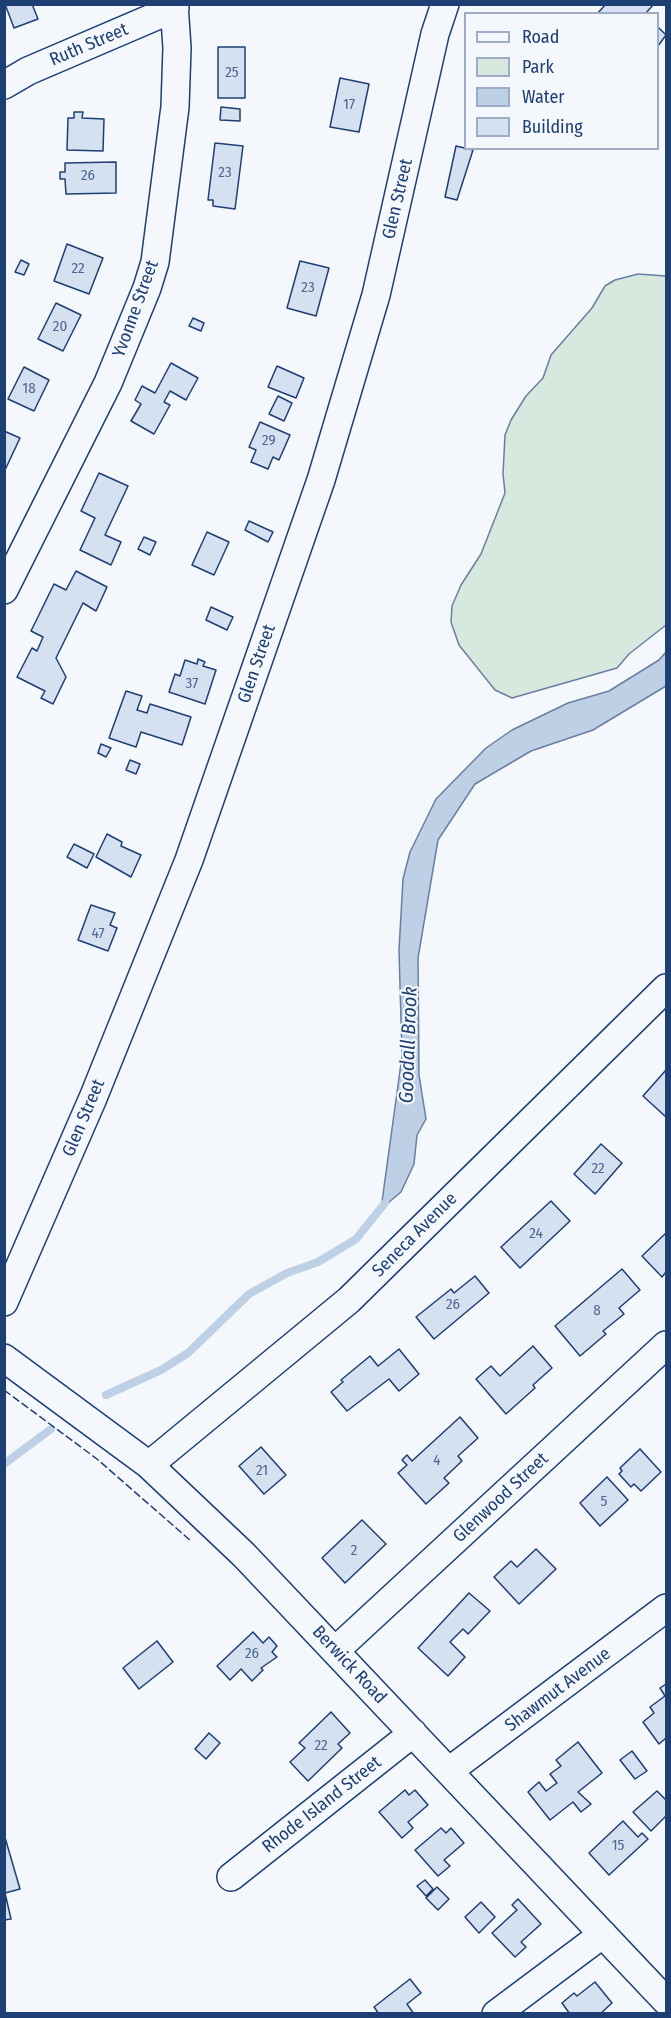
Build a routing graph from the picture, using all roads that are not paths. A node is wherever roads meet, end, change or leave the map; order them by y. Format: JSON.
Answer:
{"nodes":[{"id":1,"x":445,"y":4,"type":"edge"},
{"id":2,"x":175,"y":6,"type":"edge"},
{"id":3,"x":4,"y":86,"type":"edge"},
{"id":4,"x":4,"y":590,"type":"edge"},
{"id":5,"x":666,"y":987,"type":"edge"},
{"id":6,"x":4,"y":1302,"type":"edge"},
{"id":7,"x":666,"y":1346,"type":"edge"},
{"id":8,"x":4,"y":1358,"type":"edge"},
{"id":9,"x":149,"y":1465,"type":"junction"},
{"id":10,"x":666,"y":1608,"type":"edge"},
{"id":11,"x":336,"y":1650,"type":"junction"},
{"id":12,"x":413,"y":1733,"type":"junction"},
{"id":13,"x":449,"y":1772,"type":"junction"},
{"id":14,"x":231,"y":1877,"type":"dead end"},
{"id":15,"x":603,"y":1934,"type":"junction"},
{"id":16,"x":666,"y":2001,"type":"edge"},
{"id":17,"x":496,"y":2013,"type":"edge"}],
"edges":[{"from":1,"to":6,"type":"street","name":"Glen Street"},
{"from":2,"to":3,"type":"street","name":"Ruth Street"},
{"from":2,"to":4,"type":"street","name":"Yvonne Street"},
{"from":5,"to":9,"type":"street","name":"Seneca Avenue"},
{"from":7,"to":11,"type":"street","name":"Glenwood Street"},
{"from":8,"to":9,"type":"street","name":"Berwick Road"},
{"from":9,"to":11,"type":"street","name":"Berwick Road"},
{"from":10,"to":13,"type":"street","name":"Shawmut Avenue"},
{"from":11,"to":12,"type":"street","name":"Berwick Road"},
{"from":12,"to":13,"type":"street","name":"Berwick Road"},
{"from":12,"to":14,"type":"street","name":"Rhode Island Street"},
{"from":13,"to":15,"type":"street","name":"Berwick Road"},
{"from":15,"to":16,"type":"street","name":"Berwick Road"},
{"from":15,"to":17,"type":"street"}]}
